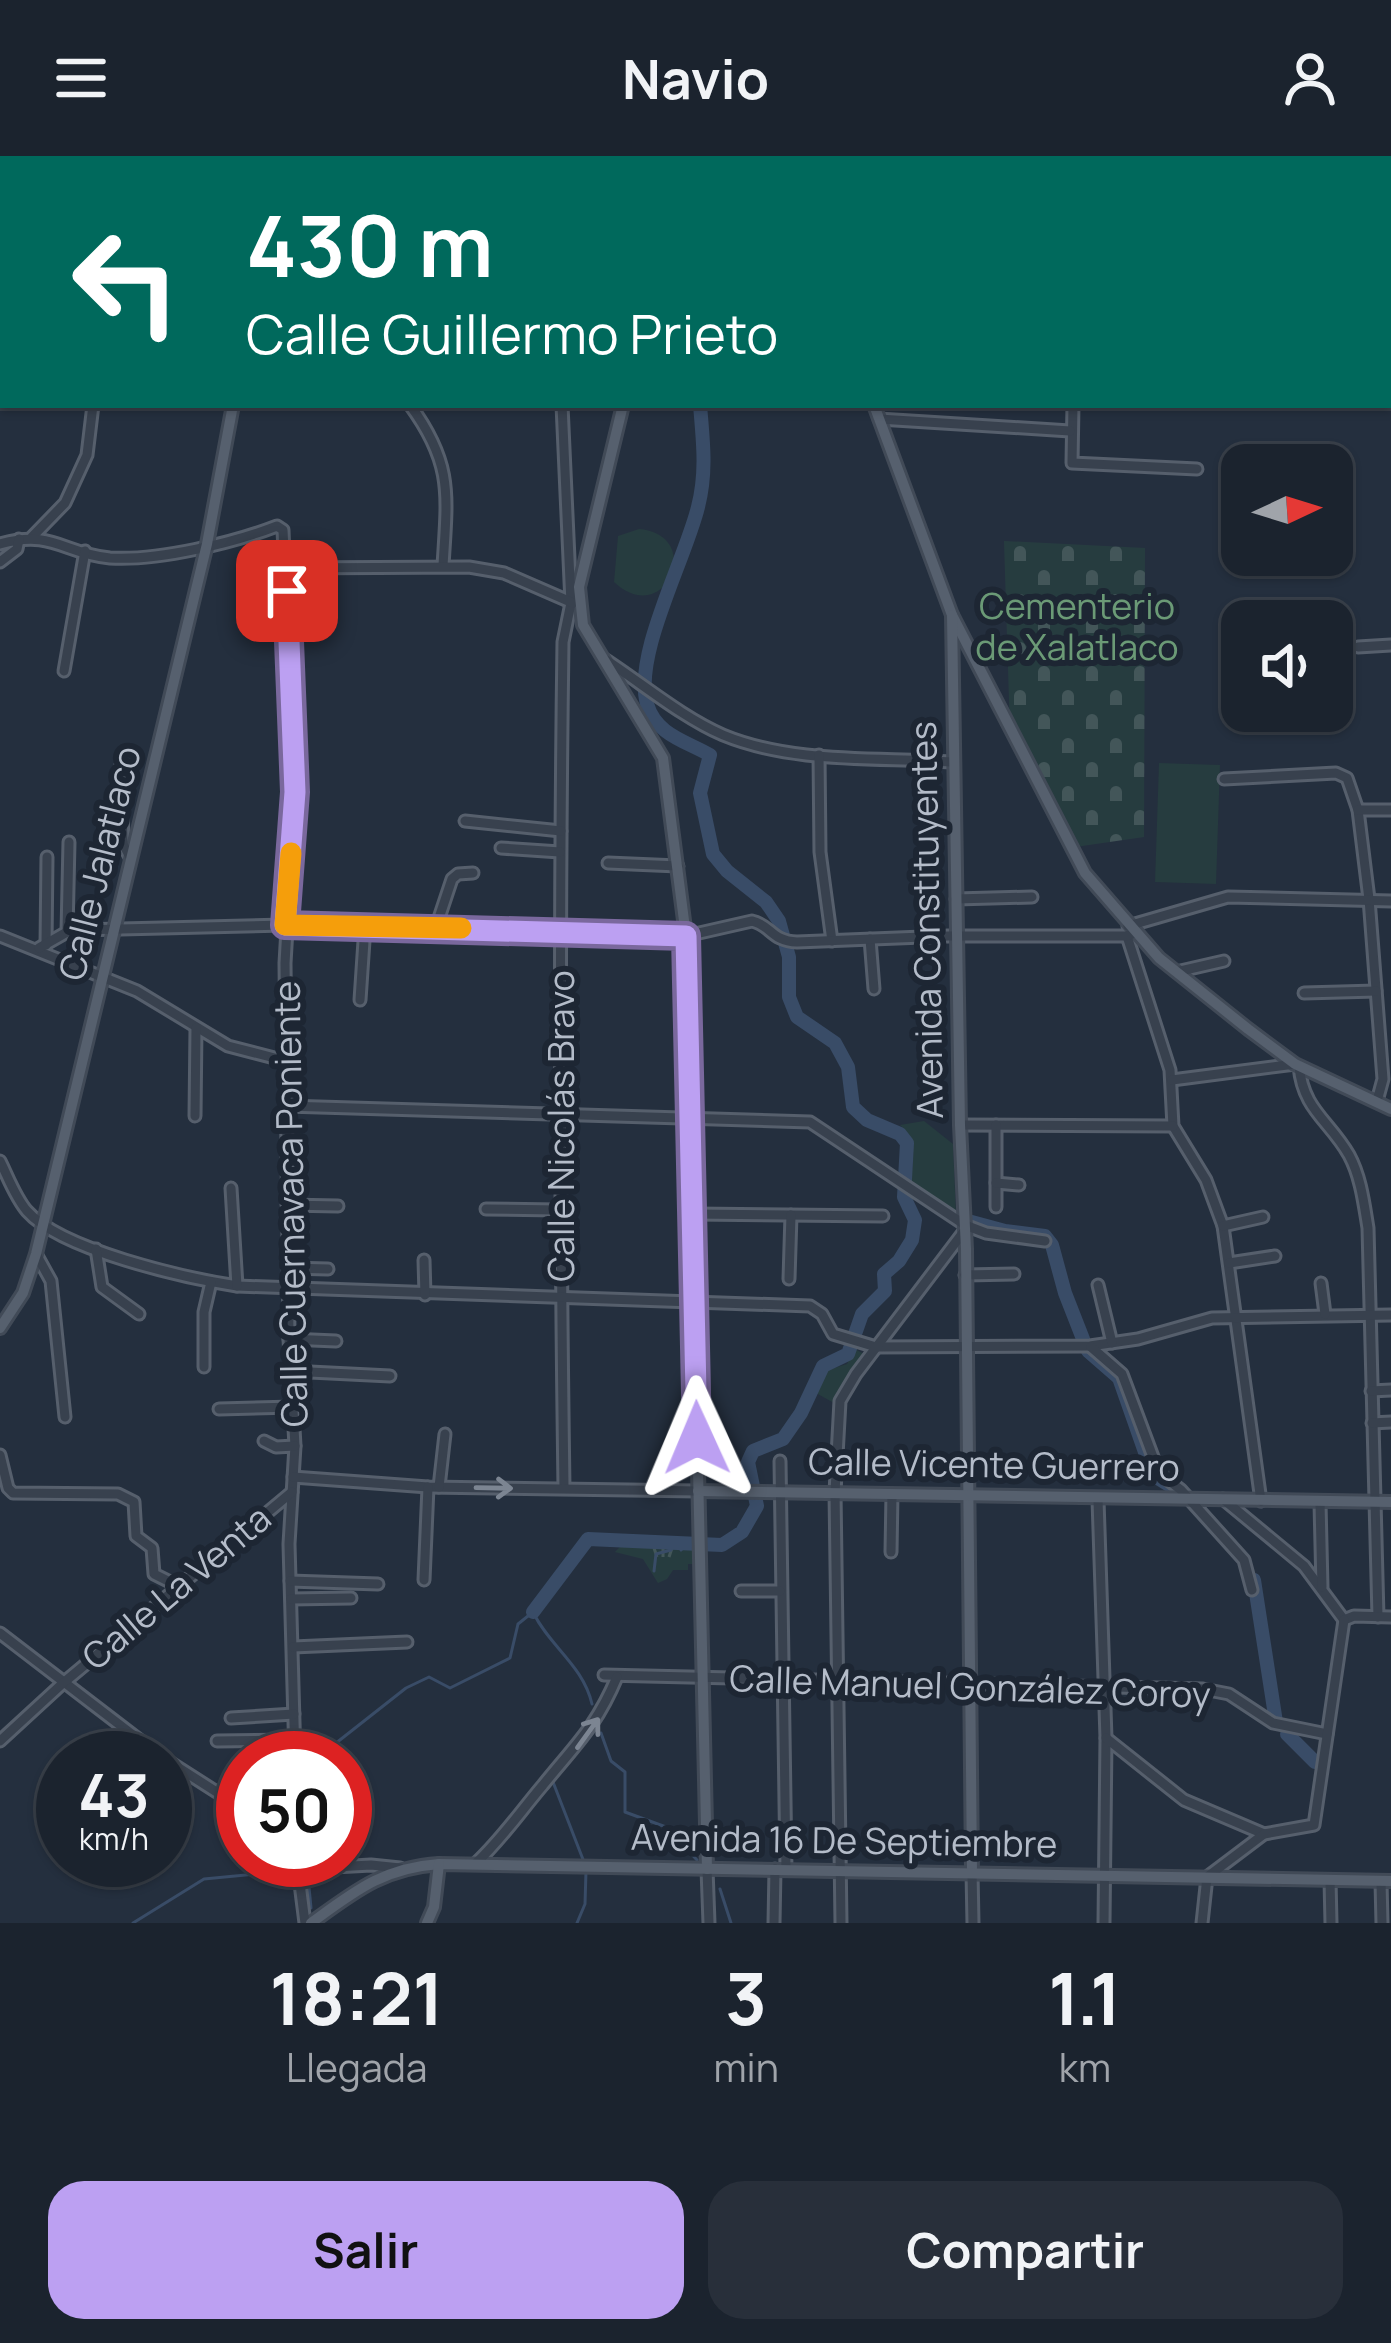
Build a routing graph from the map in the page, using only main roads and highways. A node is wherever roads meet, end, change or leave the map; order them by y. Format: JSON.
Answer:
{"nodes":[{"id":1,"x":232,"y":408,"type":"edge"},
{"id":2,"x":622,"y":408,"type":"edge"},
{"id":3,"x":875,"y":408,"type":"edge"},
{"id":4,"x":585,"y":571,"type":"junction"},
{"id":5,"x":952,"y":615,"type":"junction"},
{"id":6,"x":589,"y":632,"type":"junction"},
{"id":7,"x":1391,"y":1108,"type":"edge"},
{"id":8,"x":0,"y":1328,"type":"edge"},
{"id":9,"x":698,"y":1491,"type":"junction"},
{"id":10,"x":965,"y":1495,"type":"junction"},
{"id":11,"x":1391,"y":1502,"type":"edge"},
{"id":12,"x":439,"y":1864,"type":"junction"},
{"id":13,"x":707,"y":1869,"type":"junction"},
{"id":14,"x":971,"y":1873,"type":"junction"},
{"id":15,"x":1386,"y":1881,"type":"edge"},
{"id":16,"x":308,"y":1923,"type":"edge"},
{"id":17,"x":427,"y":1923,"type":"edge"}],
"edges":[{"from":1,"to":8,"type":"main road","name":"Calle Jalatlaco"},
{"from":2,"to":4,"type":"main road"},
{"from":3,"to":5,"type":"main road"},
{"from":4,"to":6,"type":"main road"},
{"from":4,"to":6,"type":"main road"},
{"from":5,"to":7,"type":"main road"},
{"from":5,"to":10,"type":"main road","name":"Avenida Constituyentes"},
{"from":6,"to":9,"type":"main road"},
{"from":9,"to":10,"type":"main road","name":"Calle Vicente Guerrero"},
{"from":9,"to":13,"type":"main road"},
{"from":10,"to":11,"type":"main road","name":"Calle Vicente Guerrero"},
{"from":10,"to":14,"type":"main road","name":"Avenida Constituyentes"},
{"from":12,"to":13,"type":"main road","name":"Avenida 16 De Septiembre"},
{"from":12,"to":16,"type":"main road","name":"Avenida 16 De Septiembre"},
{"from":12,"to":17,"type":"main road"},
{"from":13,"to":14,"type":"main road","name":"Avenida 16 De Septiembre"},
{"from":14,"to":15,"type":"main road","name":"Avenida 16 De Septiembre"}]}
